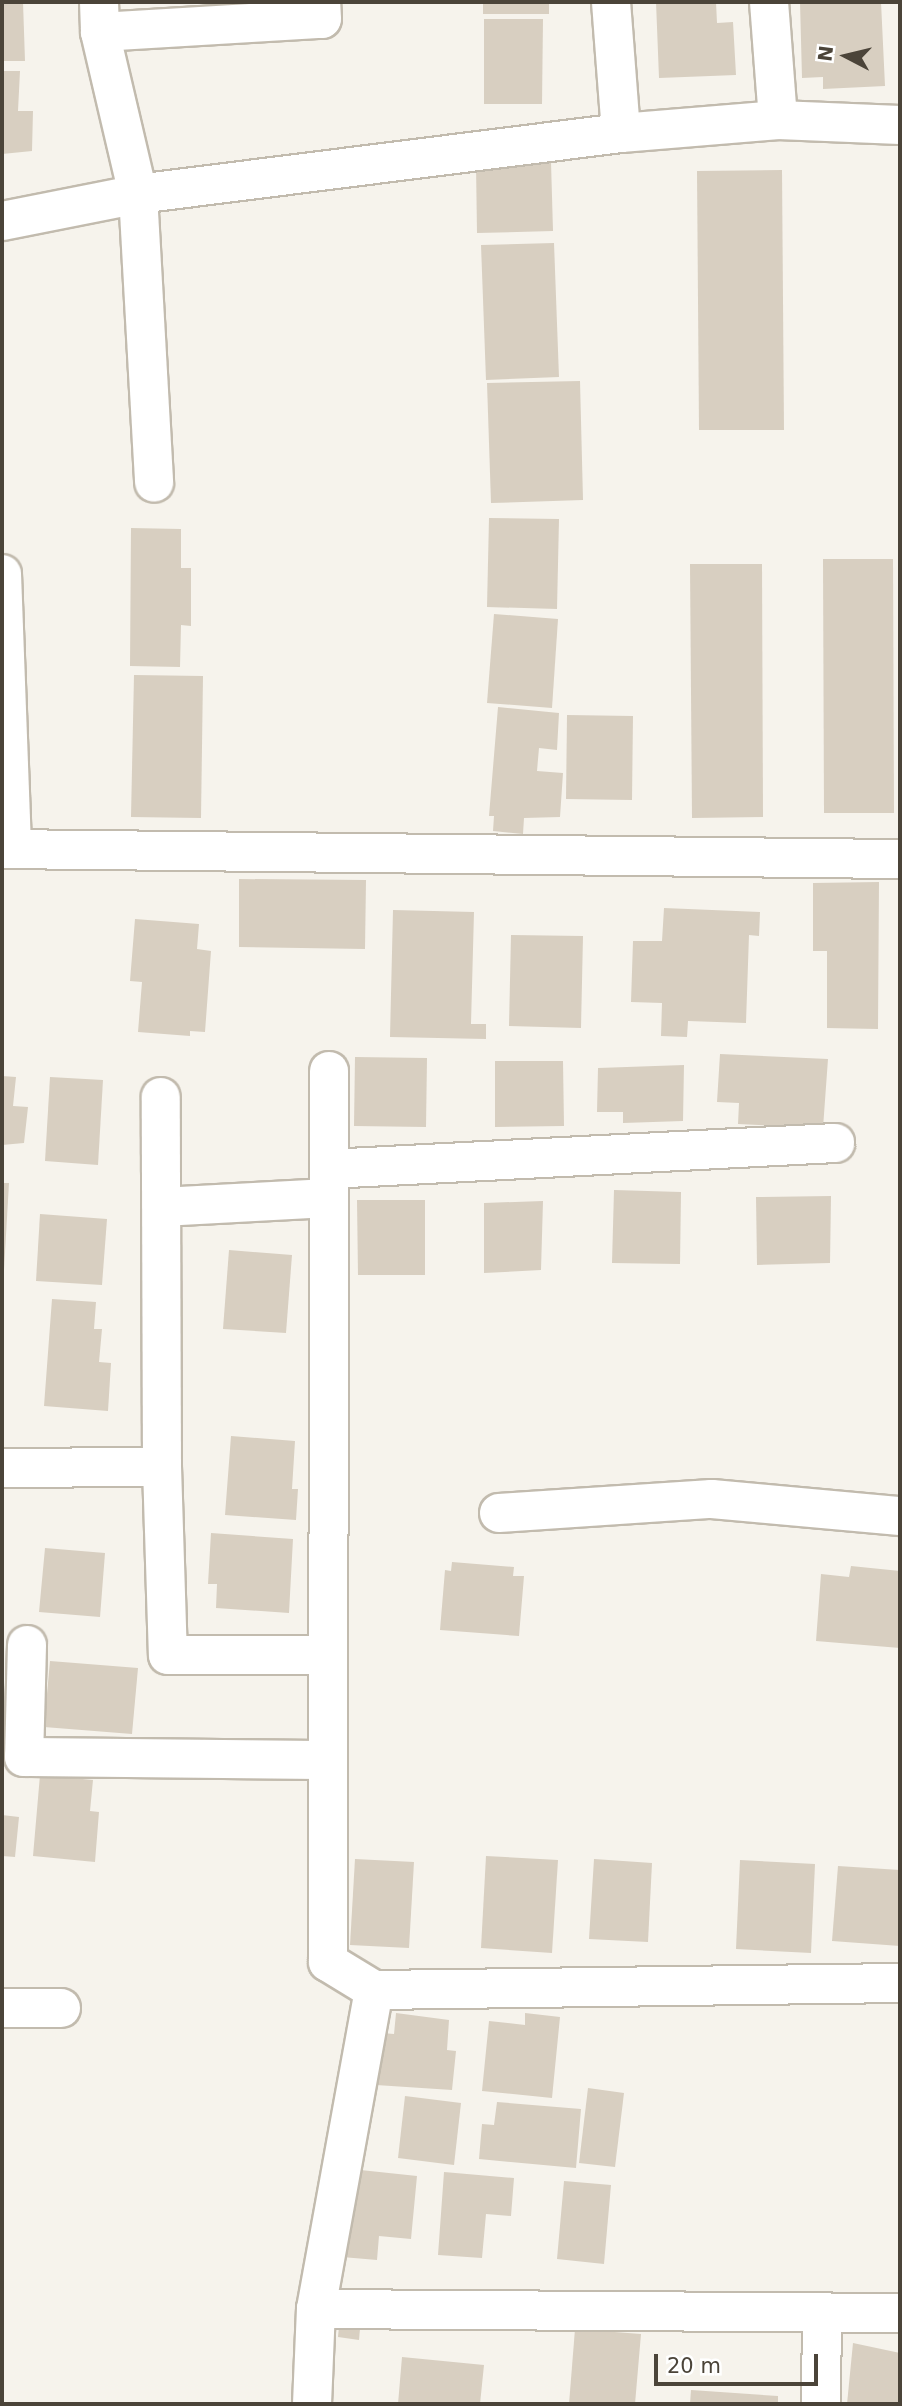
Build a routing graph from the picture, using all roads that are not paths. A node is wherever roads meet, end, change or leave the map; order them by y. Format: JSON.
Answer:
{"nodes":[{"id":1,"x":321,"y":2,"type":"edge"},
{"id":2,"x":611,"y":2,"type":"edge"},
{"id":3,"x":769,"y":2,"type":"edge"},
{"id":4,"x":99,"y":17,"type":"edge"},
{"id":5,"x":778,"y":120,"type":"junction"},
{"id":6,"x":900,"y":125,"type":"edge"},
{"id":7,"x":621,"y":133,"type":"junction"},
{"id":8,"x":138,"y":194,"type":"junction"},
{"id":9,"x":2,"y":221,"type":"edge"},
{"id":10,"x":154,"y":483,"type":"dead end"},
{"id":11,"x":2,"y":574,"type":"edge"},
{"id":12,"x":7,"y":849,"type":"edge"},
{"id":13,"x":900,"y":859,"type":"edge"},
{"id":14,"x":329,"y":1071,"type":"dead end"},
{"id":15,"x":161,"y":1097,"type":"dead end"},
{"id":16,"x":835,"y":1143,"type":"dead end"},
{"id":17,"x":329,"y":1184,"type":"junction"},
{"id":18,"x":162,"y":1207,"type":"junction"},
{"id":19,"x":162,"y":1467,"type":"junction"},
{"id":20,"x":2,"y":1468,"type":"edge"},
{"id":21,"x":499,"y":1513,"type":"dead end"},
{"id":22,"x":900,"y":1516,"type":"edge"},
{"id":23,"x":27,"y":1645,"type":"dead end"},
{"id":24,"x":326,"y":1655,"type":"junction"},
{"id":25,"x":325,"y":1760,"type":"junction"},
{"id":26,"x":900,"y":1983,"type":"edge"},
{"id":27,"x":374,"y":1990,"type":"junction"},
{"id":28,"x":2,"y":2008,"type":"edge"},
{"id":29,"x":61,"y":2008,"type":"dead end"},
{"id":30,"x":316,"y":2309,"type":"junction"},
{"id":31,"x":822,"y":2312,"type":"junction"},
{"id":32,"x":900,"y":2313,"type":"edge"},
{"id":33,"x":312,"y":2404,"type":"edge"},
{"id":34,"x":821,"y":2404,"type":"edge"}],
"edges":[{"from":1,"to":4,"type":"street"},
{"from":2,"to":7,"type":"street"},
{"from":3,"to":5,"type":"street"},
{"from":4,"to":8,"type":"street"},
{"from":5,"to":6,"type":"street"},
{"from":5,"to":7,"type":"street"},
{"from":7,"to":8,"type":"street"},
{"from":8,"to":9,"type":"street"},
{"from":8,"to":10,"type":"street"},
{"from":11,"to":12,"type":"street"},
{"from":12,"to":13,"type":"street"},
{"from":14,"to":17,"type":"street"},
{"from":15,"to":18,"type":"street"},
{"from":16,"to":17,"type":"street"},
{"from":17,"to":18,"type":"street"},
{"from":17,"to":24,"type":"street"},
{"from":18,"to":19,"type":"street"},
{"from":19,"to":20,"type":"street"},
{"from":19,"to":24,"type":"street"},
{"from":21,"to":22,"type":"street"},
{"from":23,"to":25,"type":"street"},
{"from":24,"to":25,"type":"street"},
{"from":25,"to":27,"type":"street"},
{"from":26,"to":27,"type":"street"},
{"from":27,"to":30,"type":"street"},
{"from":28,"to":29,"type":"street"},
{"from":30,"to":31,"type":"street"},
{"from":30,"to":33,"type":"street"},
{"from":31,"to":32,"type":"street"},
{"from":31,"to":34,"type":"street"}]}
